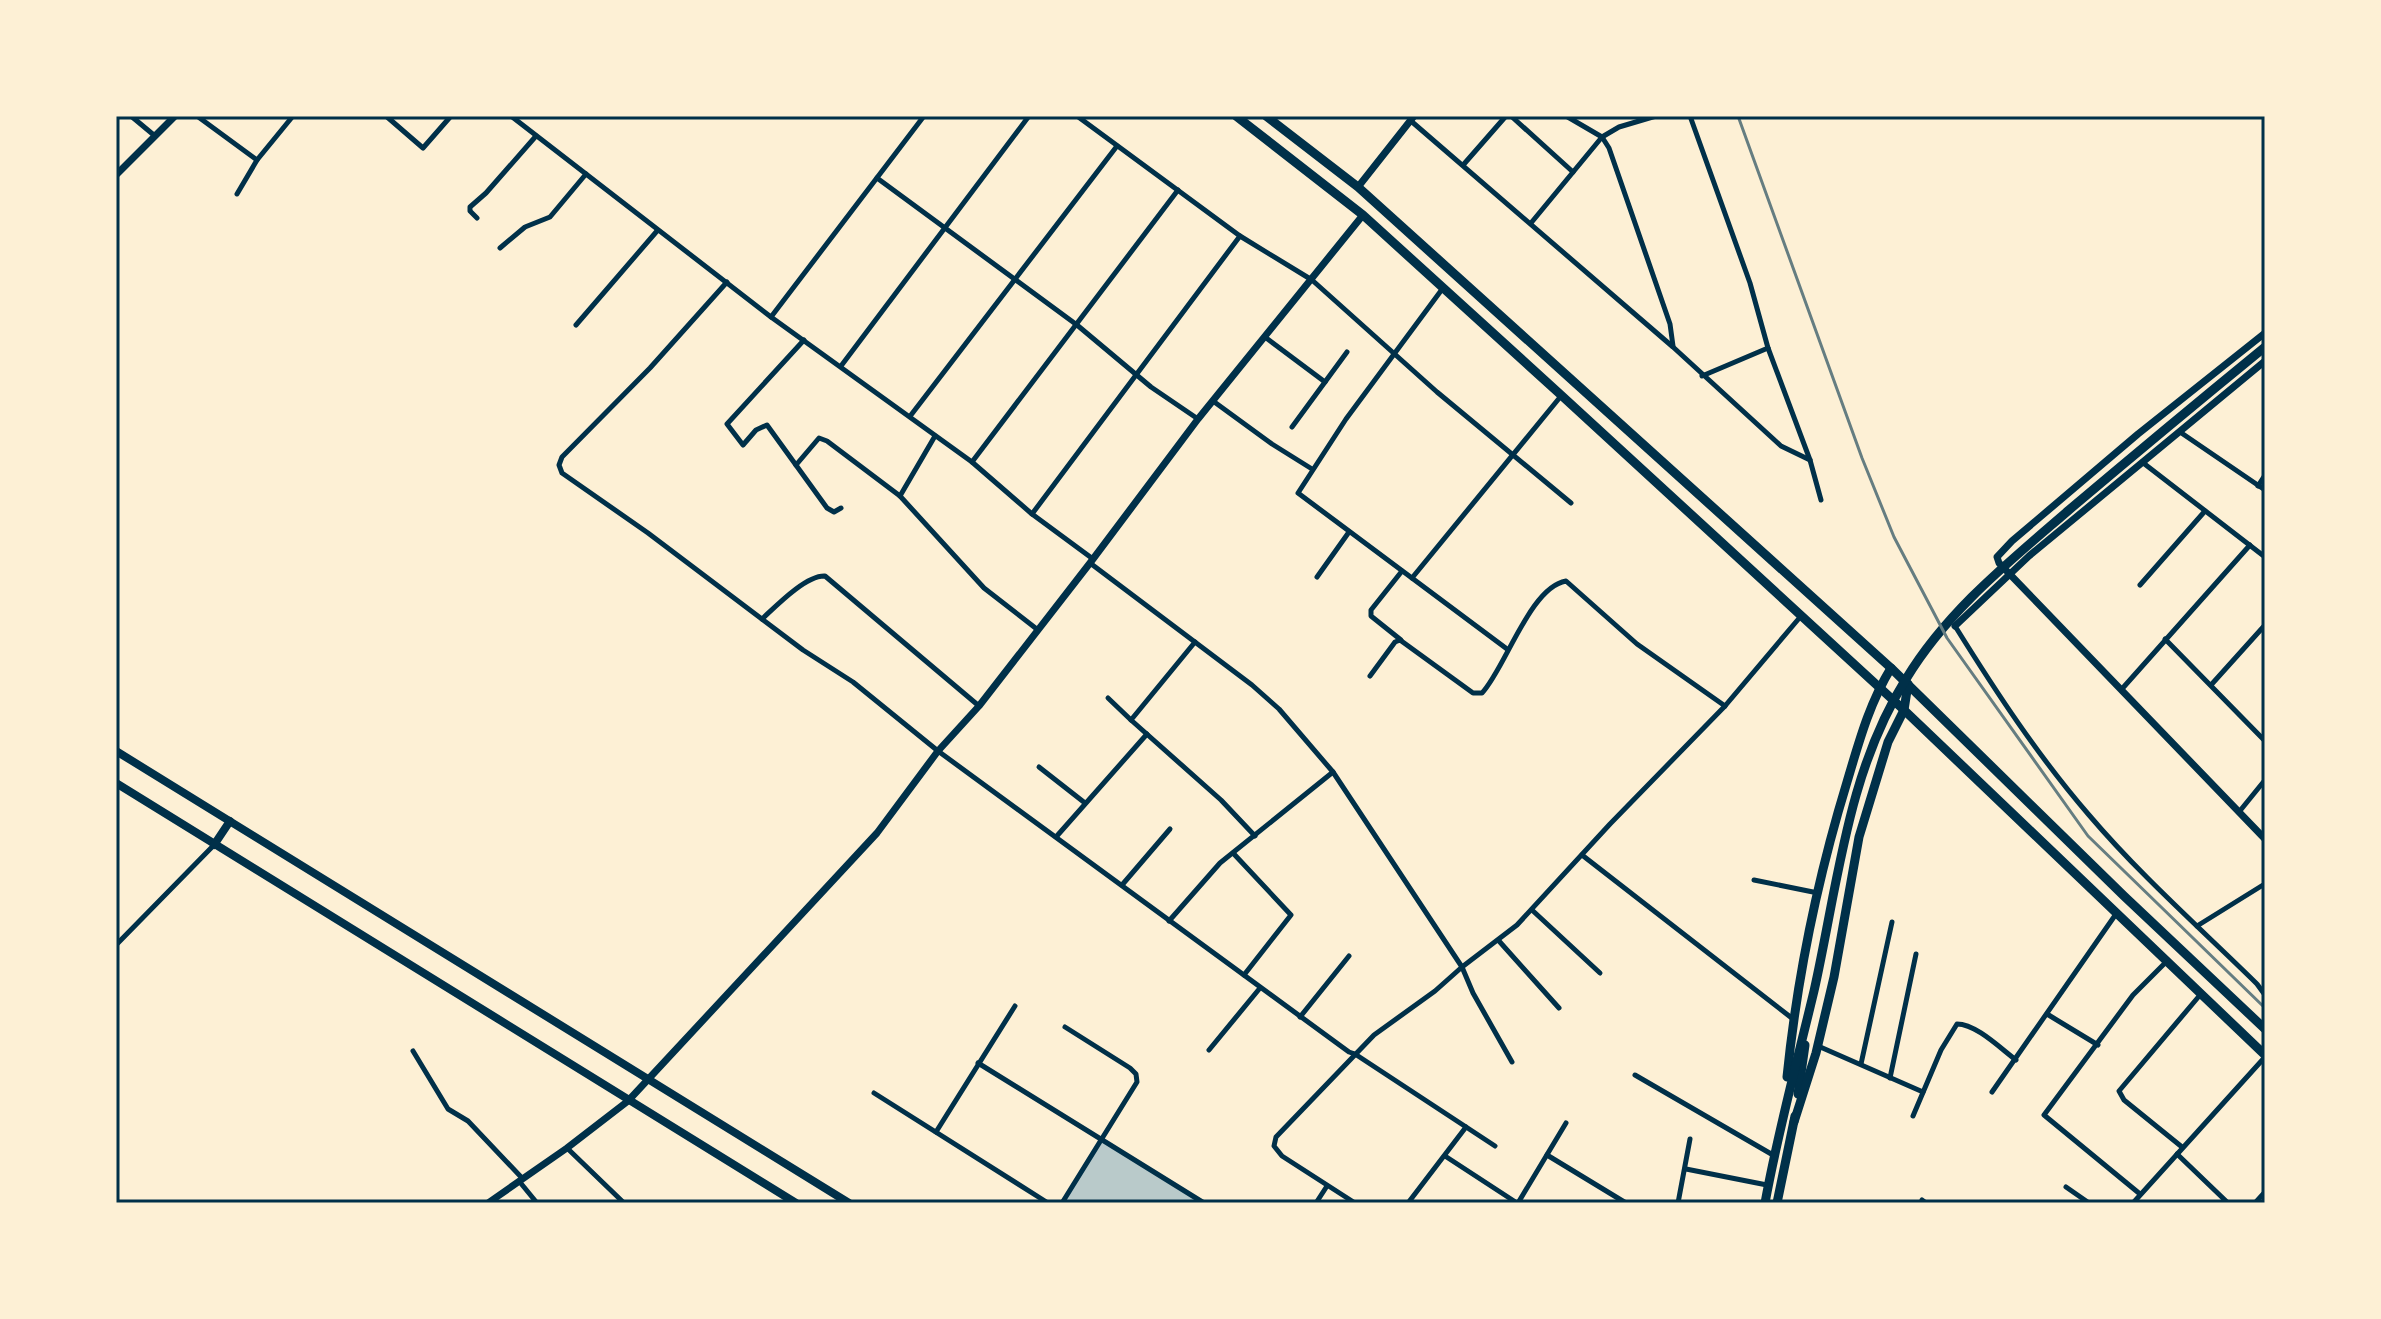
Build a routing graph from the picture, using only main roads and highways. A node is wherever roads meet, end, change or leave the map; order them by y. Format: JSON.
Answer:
{"nodes":[{"id":1,"x":1236,"y":116,"type":"edge"},
{"id":2,"x":1266,"y":116,"type":"edge"},
{"id":3,"x":1358,"y":187,"type":"junction"},
{"id":4,"x":1363,"y":215,"type":"junction"},
{"id":5,"x":2265,"y":347,"type":"edge"},
{"id":6,"x":1891,"y":668,"type":"junction"},
{"id":7,"x":1908,"y":684,"type":"junction"},
{"id":8,"x":1879,"y":688,"type":"junction"},
{"id":9,"x":1904,"y":710,"type":"junction"},
{"id":10,"x":116,"y":751,"type":"edge"},
{"id":11,"x":116,"y":783,"type":"edge"},
{"id":12,"x":230,"y":821,"type":"junction"},
{"id":13,"x":214,"y":845,"type":"junction"},
{"id":14,"x":2214,"y":980,"type":"junction"},
{"id":15,"x":1814,"y":990,"type":"junction"},
{"id":16,"x":2202,"y":993,"type":"junction"},
{"id":17,"x":2265,"y":1029,"type":"edge"},
{"id":18,"x":2265,"y":1056,"type":"edge"},
{"id":19,"x":1784,"y":1110,"type":"junction"},
{"id":20,"x":1794,"y":1122,"type":"junction"},
{"id":21,"x":1768,"y":1185,"type":"junction"},
{"id":22,"x":1781,"y":1185,"type":"junction"},
{"id":23,"x":796,"y":1203,"type":"edge"},
{"id":24,"x":849,"y":1203,"type":"edge"},
{"id":25,"x":1765,"y":1203,"type":"edge"},
{"id":26,"x":1777,"y":1203,"type":"edge"}],
"edges":[{"from":1,"to":4,"type":"main road"},
{"from":2,"to":3,"type":"main road"},
{"from":3,"to":4,"type":"main road"},
{"from":3,"to":6,"type":"main road"},
{"from":4,"to":8,"type":"main road"},
{"from":5,"to":15,"type":"main road"},
{"from":6,"to":7,"type":"main road"},
{"from":6,"to":8,"type":"main road"},
{"from":7,"to":9,"type":"main road"},
{"from":7,"to":14,"type":"main road"},
{"from":8,"to":9,"type":"main road"},
{"from":8,"to":19,"type":"main road"},
{"from":9,"to":16,"type":"main road"},
{"from":9,"to":20,"type":"main road"},
{"from":10,"to":12,"type":"main road"},
{"from":11,"to":13,"type":"main road"},
{"from":12,"to":13,"type":"main road"},
{"from":12,"to":24,"type":"main road"},
{"from":13,"to":23,"type":"main road"},
{"from":14,"to":16,"type":"main road"},
{"from":14,"to":17,"type":"main road"},
{"from":15,"to":19,"type":"main road"},
{"from":15,"to":20,"type":"main road"},
{"from":16,"to":18,"type":"main road"},
{"from":19,"to":21,"type":"main road"},
{"from":20,"to":22,"type":"main road"},
{"from":21,"to":22,"type":"main road"},
{"from":21,"to":25,"type":"main road"},
{"from":22,"to":26,"type":"main road"}]}
